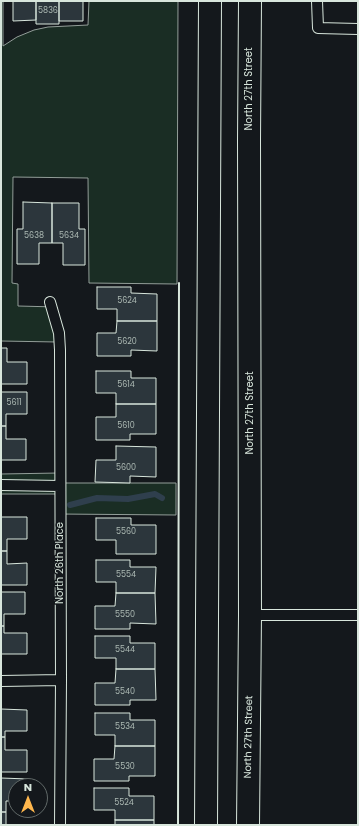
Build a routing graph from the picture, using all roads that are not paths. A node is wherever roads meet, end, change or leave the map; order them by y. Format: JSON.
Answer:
{"nodes":[{"id":1,"x":210,"y":1,"type":"edge"},
{"id":2,"x":250,"y":1,"type":"edge"},
{"id":3,"x":317,"y":1,"type":"edge"},
{"id":4,"x":358,"y":29,"type":"edge"},
{"id":5,"x":50,"y":302,"type":"dead end"},
{"id":6,"x":1,"y":485,"type":"edge"},
{"id":7,"x":60,"y":486,"type":"junction"},
{"id":8,"x":250,"y":615,"type":"junction"},
{"id":9,"x":358,"y":615,"type":"edge"},
{"id":10,"x":61,"y":680,"type":"junction"},
{"id":11,"x":1,"y":681,"type":"edge"},
{"id":12,"x":60,"y":825,"type":"edge"},
{"id":13,"x":206,"y":825,"type":"edge"},
{"id":14,"x":248,"y":825,"type":"edge"}],
"edges":[{"from":1,"to":13,"type":"main road"},
{"from":2,"to":8,"type":"main road","name":"North 27th Street"},
{"from":3,"to":4,"type":"lane"},
{"from":5,"to":7,"type":"lane","name":"North 26th Place"},
{"from":6,"to":7,"type":"lane"},
{"from":7,"to":10,"type":"lane","name":"North 26th Place"},
{"from":8,"to":9,"type":"lane"},
{"from":8,"to":14,"type":"main road","name":"North 27th Street"},
{"from":10,"to":11,"type":"lane"},
{"from":10,"to":12,"type":"lane","name":"North 26th Place"}]}
